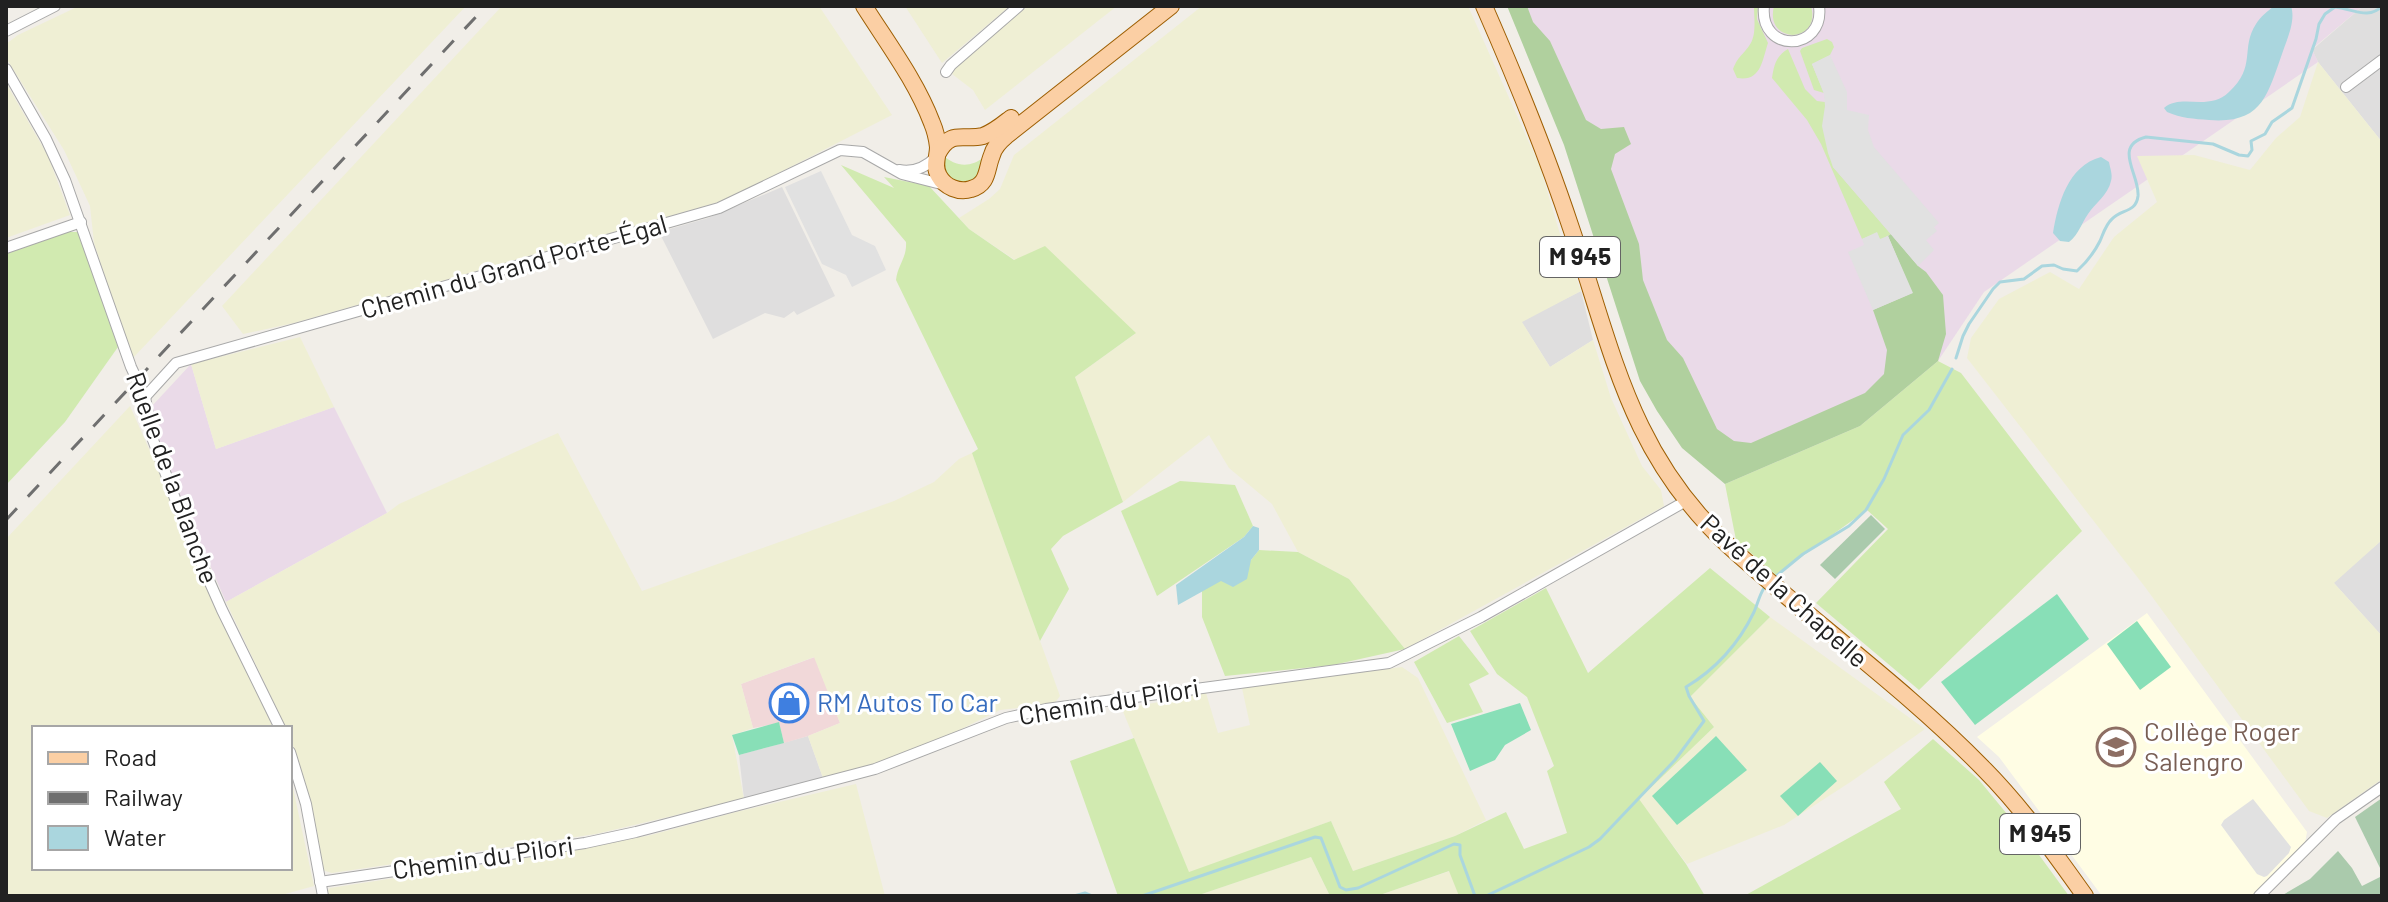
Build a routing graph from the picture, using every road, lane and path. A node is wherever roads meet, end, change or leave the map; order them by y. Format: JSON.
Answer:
{"nodes":[{"id":1,"x":55,"y":6,"type":"edge"},
{"id":2,"x":864,"y":6,"type":"edge"},
{"id":3,"x":1019,"y":6,"type":"edge"},
{"id":4,"x":1154,"y":6,"type":"edge"},
{"id":5,"x":1171,"y":6,"type":"edge"},
{"id":6,"x":1484,"y":6,"type":"edge"},
{"id":7,"x":1764,"y":6,"type":"edge"},
{"id":8,"x":1819,"y":6,"type":"edge"},
{"id":9,"x":6,"y":31,"type":"edge"},
{"id":10,"x":2382,"y":60,"type":"edge"},
{"id":11,"x":6,"y":69,"type":"edge"},
{"id":12,"x":946,"y":72,"type":"dead end"},
{"id":13,"x":911,"y":80,"type":"junction"},
{"id":14,"x":2346,"y":87,"type":"dead end"},
{"id":15,"x":967,"y":136,"type":"junction"},
{"id":16,"x":937,"y":155,"type":"junction"},
{"id":17,"x":990,"y":161,"type":"junction"},
{"id":18,"x":886,"y":165,"type":"junction"},
{"id":19,"x":949,"y":187,"type":"junction"},
{"id":20,"x":81,"y":222,"type":"junction"},
{"id":21,"x":6,"y":248,"type":"edge"},
{"id":22,"x":145,"y":397,"type":"junction"},
{"id":23,"x":1686,"y":501,"type":"junction"},
{"id":24,"x":279,"y":726,"type":"edge"},
{"id":25,"x":292,"y":758,"type":"edge"},
{"id":26,"x":2382,"y":787,"type":"edge"},
{"id":27,"x":320,"y":882,"type":"junction"},
{"id":28,"x":323,"y":896,"type":"edge"},
{"id":29,"x":2085,"y":896,"type":"edge"},
{"id":30,"x":2259,"y":896,"type":"edge"}],
"edges":[{"from":1,"to":9,"type":"street"},
{"from":2,"to":13,"type":"main road"},
{"from":3,"to":12,"type":"street"},
{"from":4,"to":15,"type":"main road"},
{"from":5,"to":17,"type":"main road"},
{"from":6,"to":23,"type":"main road","name":"Pavé de la Chapelle","number":"M 945"},
{"from":7,"to":8,"type":"street"},
{"from":10,"to":14,"type":"street"},
{"from":11,"to":20,"type":"street","name":"Ruelle de la Blanche"},
{"from":13,"to":15,"type":"main road"},
{"from":13,"to":16,"type":"main road"},
{"from":15,"to":16,"type":"main road"},
{"from":15,"to":17,"type":"main road"},
{"from":16,"to":18,"type":"street","name":"Chemin du Grand Porte-Égal"},
{"from":16,"to":19,"type":"main road"},
{"from":17,"to":19,"type":"main road"},
{"from":18,"to":19,"type":"street","name":"Chemin du Grand Porte-Égal"},
{"from":18,"to":22,"type":"street","name":"Chemin du Grand Porte-Égal"},
{"from":20,"to":21,"type":"street"},
{"from":20,"to":22,"type":"street","name":"Ruelle de la Blanche"},
{"from":22,"to":24,"type":"street","name":"Ruelle de la Blanche"},
{"from":23,"to":27,"type":"street","name":"Chemin du Pilori"},
{"from":23,"to":29,"type":"main road","name":"Pavé de la Chapelle","number":"M 945"},
{"from":25,"to":27,"type":"street"},
{"from":26,"to":30,"type":"street"},
{"from":27,"to":28,"type":"street"}]}
